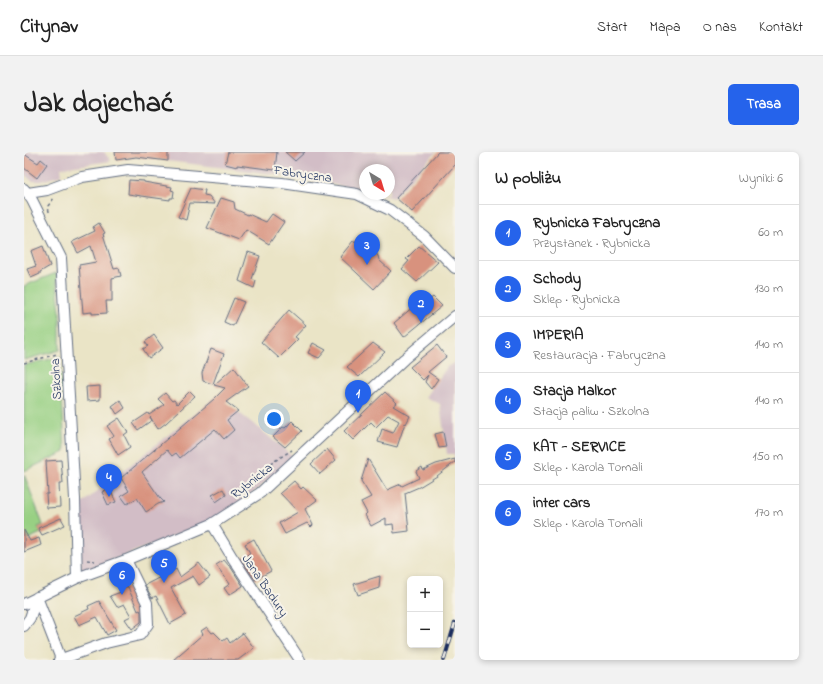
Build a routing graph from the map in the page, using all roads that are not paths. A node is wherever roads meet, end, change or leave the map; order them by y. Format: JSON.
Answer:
{"nodes":[{"id":1,"x":26,"y":191,"type":"edge"},
{"id":2,"x":455,"y":268,"type":"edge"},
{"id":3,"x":455,"y":316,"type":"edge"},
{"id":4,"x":212,"y":524,"type":"junction"},
{"id":5,"x":126,"y":560,"type":"junction"},
{"id":6,"x":77,"y":578,"type":"junction"},
{"id":7,"x":38,"y":597,"type":"junction"},
{"id":8,"x":24,"y":604,"type":"edge"},
{"id":9,"x":24,"y":626,"type":"edge"},
{"id":10,"x":60,"y":659,"type":"edge"},
{"id":11,"x":300,"y":660,"type":"edge"}],
"edges":[{"from":1,"to":2,"type":"street","name":"Fabryczna"},
{"from":1,"to":6,"type":"street","name":"Szkolna"},
{"from":3,"to":4,"type":"street","name":"Rybnicka"},
{"from":4,"to":5,"type":"street","name":"Rybnicka"},
{"from":4,"to":11,"type":"street","name":"Jana Badury"},
{"from":5,"to":6,"type":"street","name":"Rybnicka"},
{"from":5,"to":10,"type":"street"},
{"from":6,"to":7,"type":"street","name":"Rybnicka"},
{"from":7,"to":8,"type":"street","name":"Rybnicka"},
{"from":7,"to":9,"type":"street"},
{"from":7,"to":10,"type":"street"}]}
